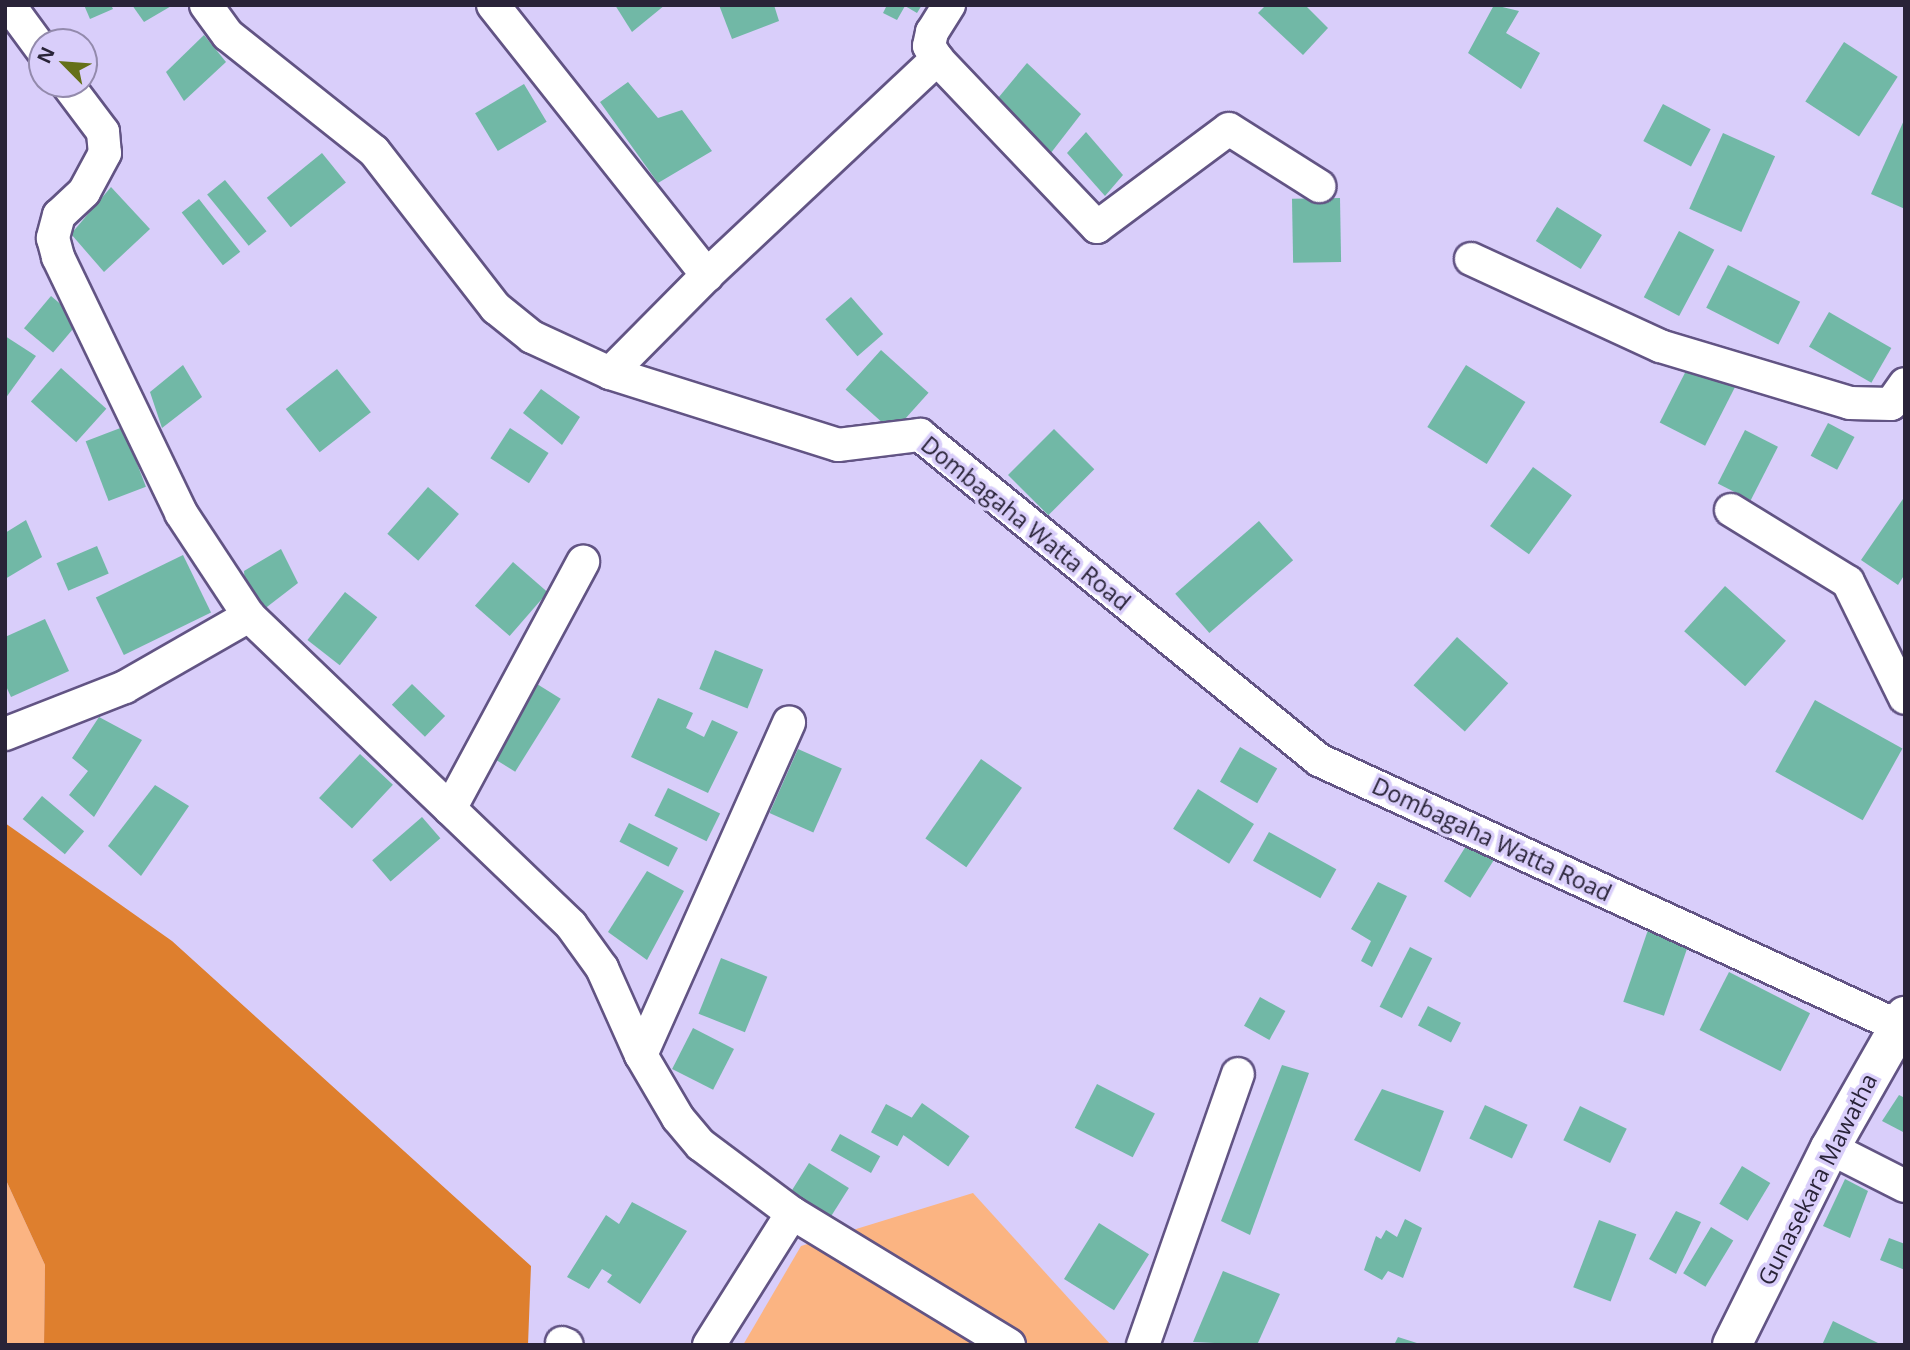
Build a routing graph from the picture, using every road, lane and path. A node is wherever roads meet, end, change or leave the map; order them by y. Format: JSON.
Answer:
{"nodes":[{"id":1,"x":9,"y":5,"type":"edge"},
{"id":2,"x":206,"y":5,"type":"edge"},
{"id":3,"x":493,"y":5,"type":"edge"},
{"id":4,"x":949,"y":5,"type":"edge"},
{"id":5,"x":28,"y":31,"type":"edge"},
{"id":6,"x":937,"y":59,"type":"junction"},
{"id":7,"x":78,"y":98,"type":"edge"},
{"id":8,"x":1319,"y":186,"type":"dead end"},
{"id":9,"x":1471,"y":259,"type":"dead end"},
{"id":10,"x":706,"y":275,"type":"junction"},
{"id":11,"x":610,"y":373,"type":"junction"},
{"id":12,"x":1905,"y":384,"type":"edge"},
{"id":13,"x":1731,"y":510,"type":"dead end"},
{"id":14,"x":583,"y":562,"type":"dead end"},
{"id":15,"x":248,"y":616,"type":"junction"},
{"id":16,"x":1905,"y":698,"type":"edge"},
{"id":17,"x":789,"y":722,"type":"dead end"},
{"id":18,"x":5,"y":734,"type":"edge"},
{"id":19,"x":450,"y":809,"type":"junction"},
{"id":20,"x":1901,"y":1021,"type":"edge"},
{"id":21,"x":641,"y":1055,"type":"junction"},
{"id":22,"x":1238,"y":1074,"type":"dead end"},
{"id":23,"x":1830,"y":1148,"type":"junction"},
{"id":24,"x":1905,"y":1185,"type":"edge"},
{"id":25,"x":792,"y":1213,"type":"junction"},
{"id":26,"x":709,"y":1345,"type":"edge"},
{"id":27,"x":1009,"y":1345,"type":"edge"},
{"id":28,"x":1143,"y":1345,"type":"edge"},
{"id":29,"x":1732,"y":1345,"type":"edge"}],
"edges":[{"from":1,"to":5,"type":"street"},
{"from":2,"to":11,"type":"street","name":"Dombagaha Watta Road"},
{"from":3,"to":10,"type":"street"},
{"from":4,"to":6,"type":"street"},
{"from":6,"to":8,"type":"street"},
{"from":6,"to":10,"type":"street"},
{"from":7,"to":15,"type":"street"},
{"from":9,"to":12,"type":"street"},
{"from":10,"to":11,"type":"street"},
{"from":11,"to":20,"type":"street","name":"Dombagaha Watta Road"},
{"from":13,"to":16,"type":"street"},
{"from":14,"to":19,"type":"street"},
{"from":15,"to":18,"type":"street"},
{"from":15,"to":19,"type":"street"},
{"from":17,"to":21,"type":"street"},
{"from":19,"to":21,"type":"street"},
{"from":20,"to":23,"type":"street","name":"Gunasekara Mawatha"},
{"from":21,"to":25,"type":"street"},
{"from":22,"to":28,"type":"street"},
{"from":23,"to":24,"type":"street"},
{"from":23,"to":29,"type":"street","name":"Gunasekara Mawatha"},
{"from":25,"to":26,"type":"street"},
{"from":25,"to":27,"type":"street"}]}
